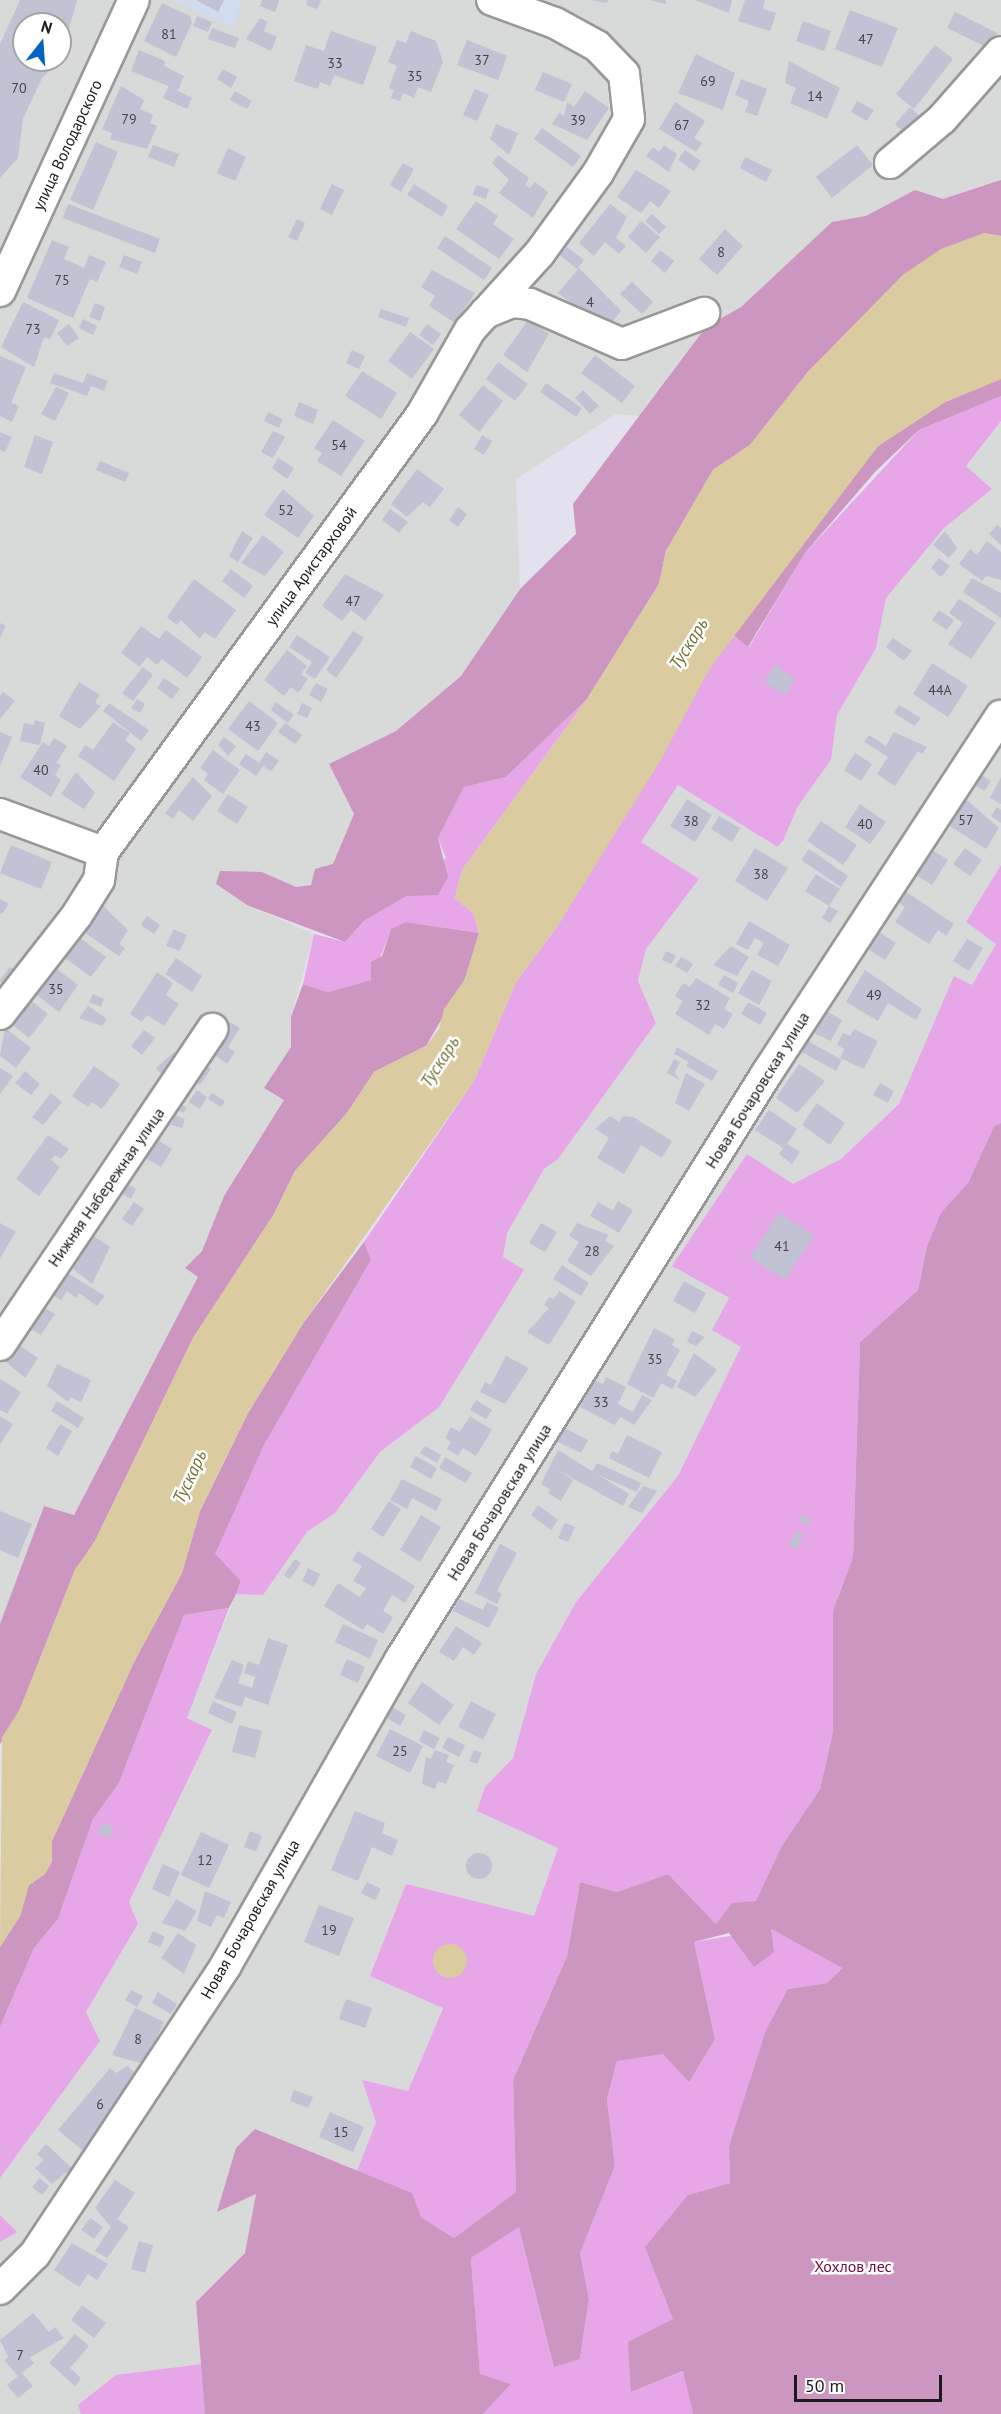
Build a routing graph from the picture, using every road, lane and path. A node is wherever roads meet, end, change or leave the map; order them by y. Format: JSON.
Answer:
{"nodes":[{"id":1,"x":134,"y":0,"type":"edge"},
{"id":2,"x":492,"y":0,"type":"edge"},
{"id":3,"x":1001,"y":52,"type":"edge"},
{"id":4,"x":890,"y":163,"type":"dead end"},
{"id":5,"x":0,"y":291,"type":"edge"},
{"id":6,"x":486,"y":313,"type":"junction"},
{"id":7,"x":704,"y":313,"type":"dead end"},
{"id":8,"x":1001,"y":716,"type":"edge"},
{"id":9,"x":0,"y":814,"type":"edge"},
{"id":10,"x":103,"y":852,"type":"junction"},
{"id":11,"x":0,"y":1014,"type":"edge"},
{"id":12,"x":212,"y":1029,"type":"dead end"},
{"id":13,"x":0,"y":1345,"type":"edge"},
{"id":14,"x":0,"y":2289,"type":"edge"}],
"edges":[{"from":1,"to":5,"type":"street","name":"улица Володарского"},
{"from":2,"to":6,"type":"street","name":"улица Аристарховой"},
{"from":3,"to":4,"type":"street"},
{"from":6,"to":7,"type":"street"},
{"from":6,"to":10,"type":"street","name":"улица Аристарховой"},
{"from":8,"to":14,"type":"street","name":"Новая Бочаровская улица"},
{"from":9,"to":10,"type":"street"},
{"from":10,"to":11,"type":"street","name":"улица Аристарховой"},
{"from":12,"to":13,"type":"street","name":"Нижняя Набережная улица"}]}
